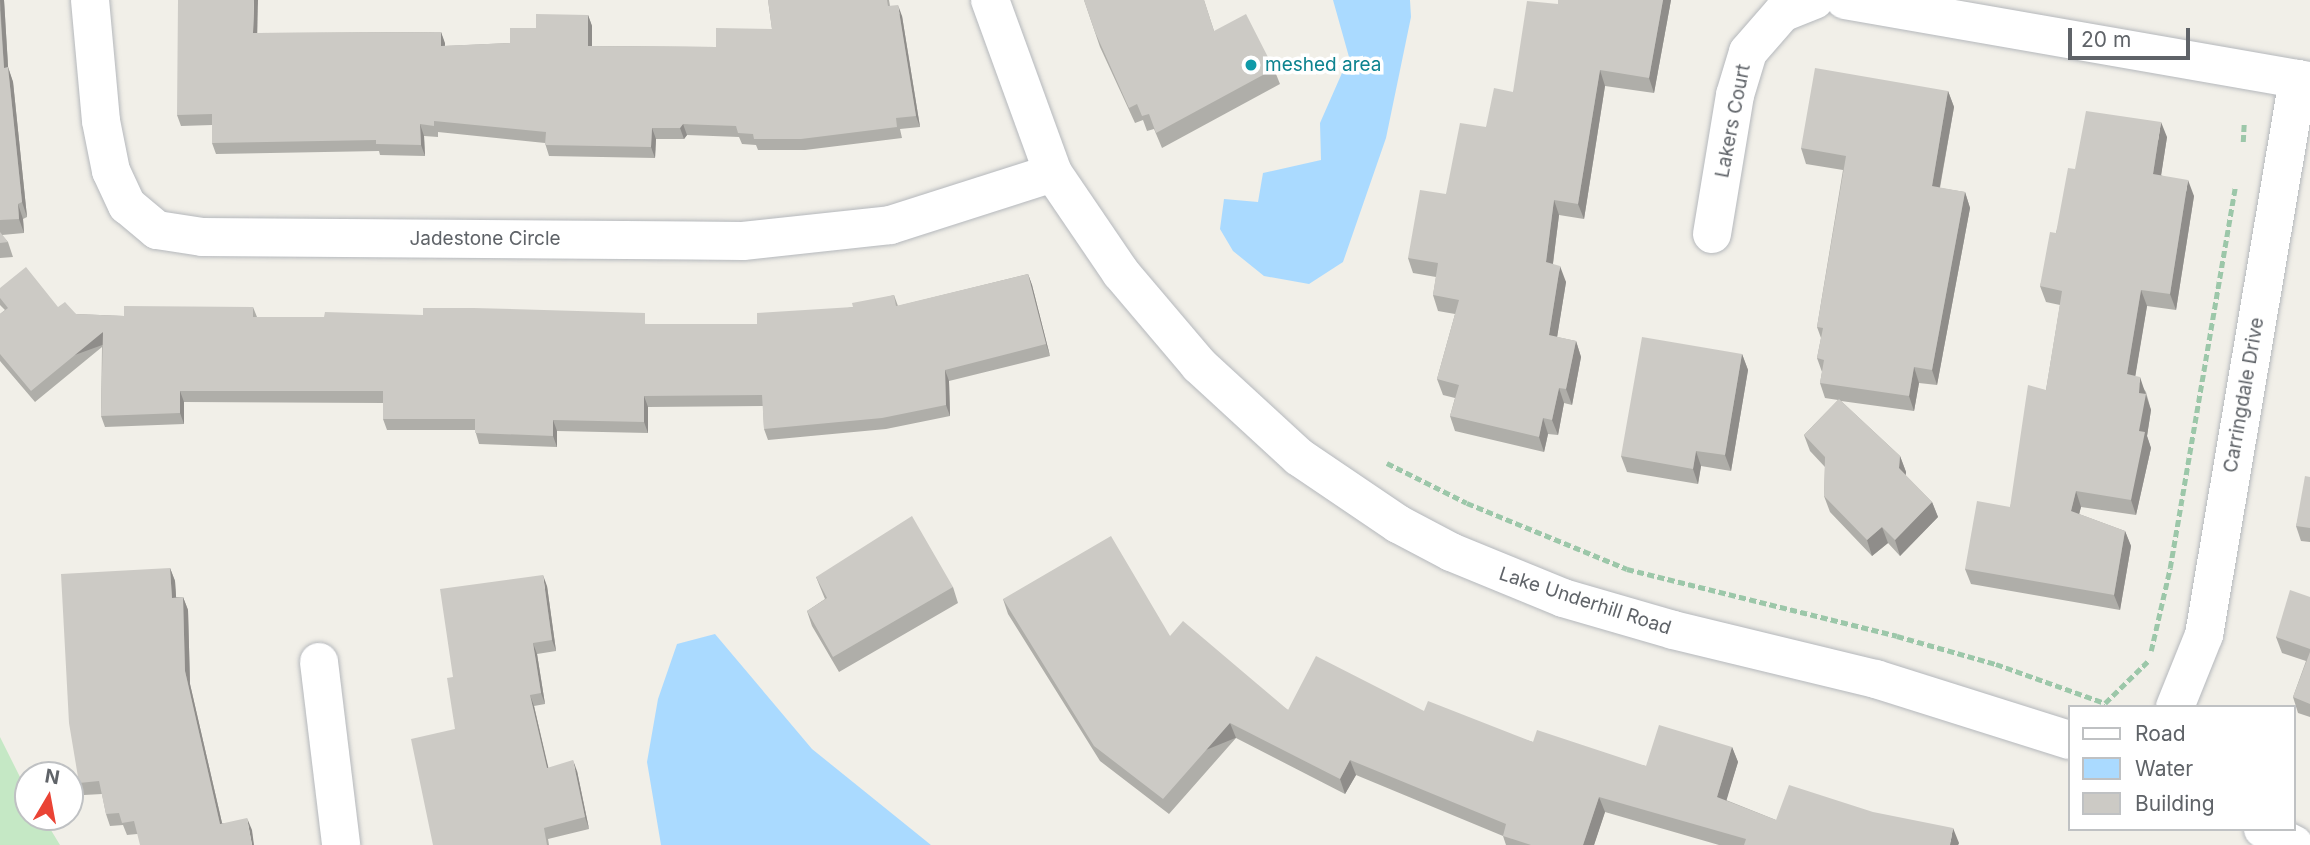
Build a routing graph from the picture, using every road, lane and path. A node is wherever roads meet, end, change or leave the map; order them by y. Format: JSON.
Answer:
{"nodes":[{"id":1,"x":90,"y":0,"type":"edge"},
{"id":2,"x":990,"y":0,"type":"edge"},
{"id":3,"x":1814,"y":0,"type":"edge"},
{"id":4,"x":1845,"y":0,"type":"edge"},
{"id":5,"x":2304,"y":80,"type":"edge"},
{"id":6,"x":2244,"y":122,"type":"dead end"},
{"id":7,"x":2241,"y":152,"type":"dead end"},
{"id":8,"x":1053,"y":173,"type":"junction"},
{"id":9,"x":2237,"y":179,"type":"dead end"},
{"id":10,"x":1712,"y":234,"type":"dead end"},
{"id":11,"x":1387,"y":463,"type":"dead end"},
{"id":12,"x":319,"y":662,"type":"dead end"},
{"id":13,"x":2176,"y":705,"type":"edge"},
{"id":14,"x":2068,"y":739,"type":"edge"},
{"id":15,"x":2267,"y":831,"type":"edge"},
{"id":16,"x":341,"y":845,"type":"edge"},
{"id":17,"x":2294,"y":845,"type":"edge"}],
"edges":[{"from":1,"to":8,"type":"street","name":"Jadestone Circle"},
{"from":2,"to":8,"type":"street","name":"Lake Underhill Road"},
{"from":3,"to":10,"type":"street","name":"Lakers Court"},
{"from":4,"to":5,"type":"street"},
{"from":5,"to":13,"type":"street","name":"Carringdale Drive"},
{"from":6,"to":7,"type":"path"},
{"from":8,"to":14,"type":"street","name":"Lake Underhill Road"},
{"from":9,"to":11,"type":"path"},
{"from":12,"to":16,"type":"street"},
{"from":15,"to":17,"type":"street"}]}
